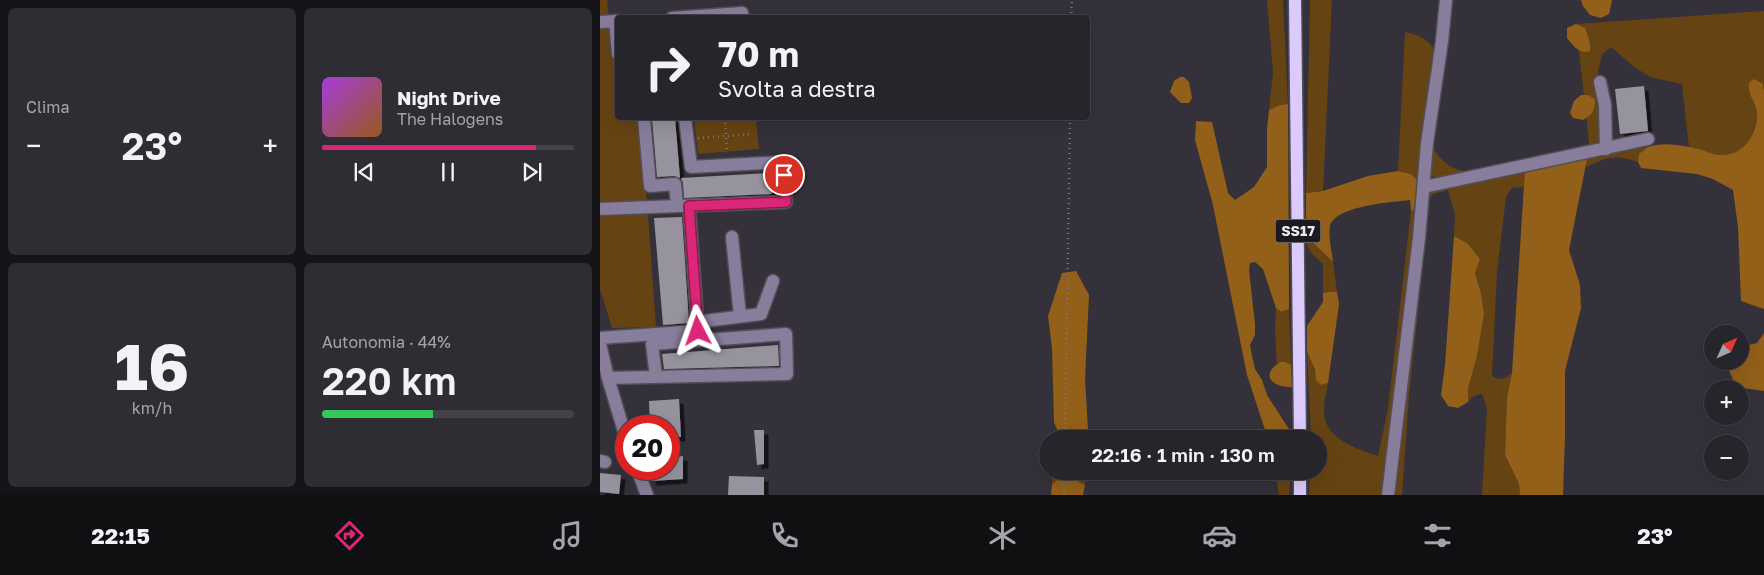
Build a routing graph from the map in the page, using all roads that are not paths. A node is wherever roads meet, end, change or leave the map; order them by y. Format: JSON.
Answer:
{"nodes":[{"id":1,"x":1295,"y":0,"type":"edge"},
{"id":2,"x":1446,"y":0,"type":"edge"},
{"id":3,"x":714,"y":15,"type":"edge"},
{"id":4,"x":742,"y":15,"type":"edge"},
{"id":5,"x":615,"y":21,"type":"edge"},
{"id":6,"x":600,"y":22,"type":"edge"},
{"id":7,"x":1600,"y":82,"type":"dead end"},
{"id":8,"x":644,"y":120,"type":"edge"},
{"id":9,"x":685,"y":120,"type":"edge"},
{"id":10,"x":1648,"y":139,"type":"dead end"},
{"id":11,"x":1606,"y":149,"type":"junction"},
{"id":12,"x":1424,"y":187,"type":"junction"},
{"id":13,"x":683,"y":206,"type":"junction"},
{"id":14,"x":600,"y":209,"type":"edge"},
{"id":15,"x":732,"y":238,"type":"dead end"},
{"id":16,"x":772,"y":281,"type":"dead end"},
{"id":17,"x":740,"y":316,"type":"junction"},
{"id":18,"x":697,"y":322,"type":"junction"},
{"id":19,"x":600,"y":338,"type":"edge"},
{"id":20,"x":600,"y":344,"type":"edge"},
{"id":21,"x":656,"y":377,"type":"junction"},
{"id":22,"x":608,"y":378,"type":"junction"},
{"id":23,"x":619,"y":415,"type":"edge"},
{"id":24,"x":1300,"y":430,"type":"edge"},
{"id":25,"x":641,"y":480,"type":"edge"},
{"id":26,"x":1300,"y":480,"type":"edge"},
{"id":27,"x":647,"y":495,"type":"edge"},
{"id":28,"x":1300,"y":495,"type":"edge"},
{"id":29,"x":1388,"y":495,"type":"edge"}],
"edges":[{"from":1,"to":24,"type":"main road","number":"SS17"},
{"from":2,"to":12,"type":"street"},
{"from":3,"to":4,"type":"street"},
{"from":5,"to":6,"type":"street"},
{"from":7,"to":11,"type":"street"},
{"from":8,"to":13,"type":"street"},
{"from":9,"to":13,"type":"street"},
{"from":10,"to":11,"type":"street"},
{"from":11,"to":12,"type":"street"},
{"from":12,"to":29,"type":"street"},
{"from":13,"to":14,"type":"street"},
{"from":13,"to":18,"type":"street"},
{"from":15,"to":17,"type":"street"},
{"from":16,"to":17,"type":"street"},
{"from":17,"to":18,"type":"street"},
{"from":18,"to":19,"type":"street"},
{"from":20,"to":22,"type":"street"},
{"from":21,"to":21,"type":"street"},
{"from":21,"to":22,"type":"street"},
{"from":22,"to":23,"type":"street"},
{"from":25,"to":27,"type":"street"},
{"from":26,"to":28,"type":"main road"}]}
